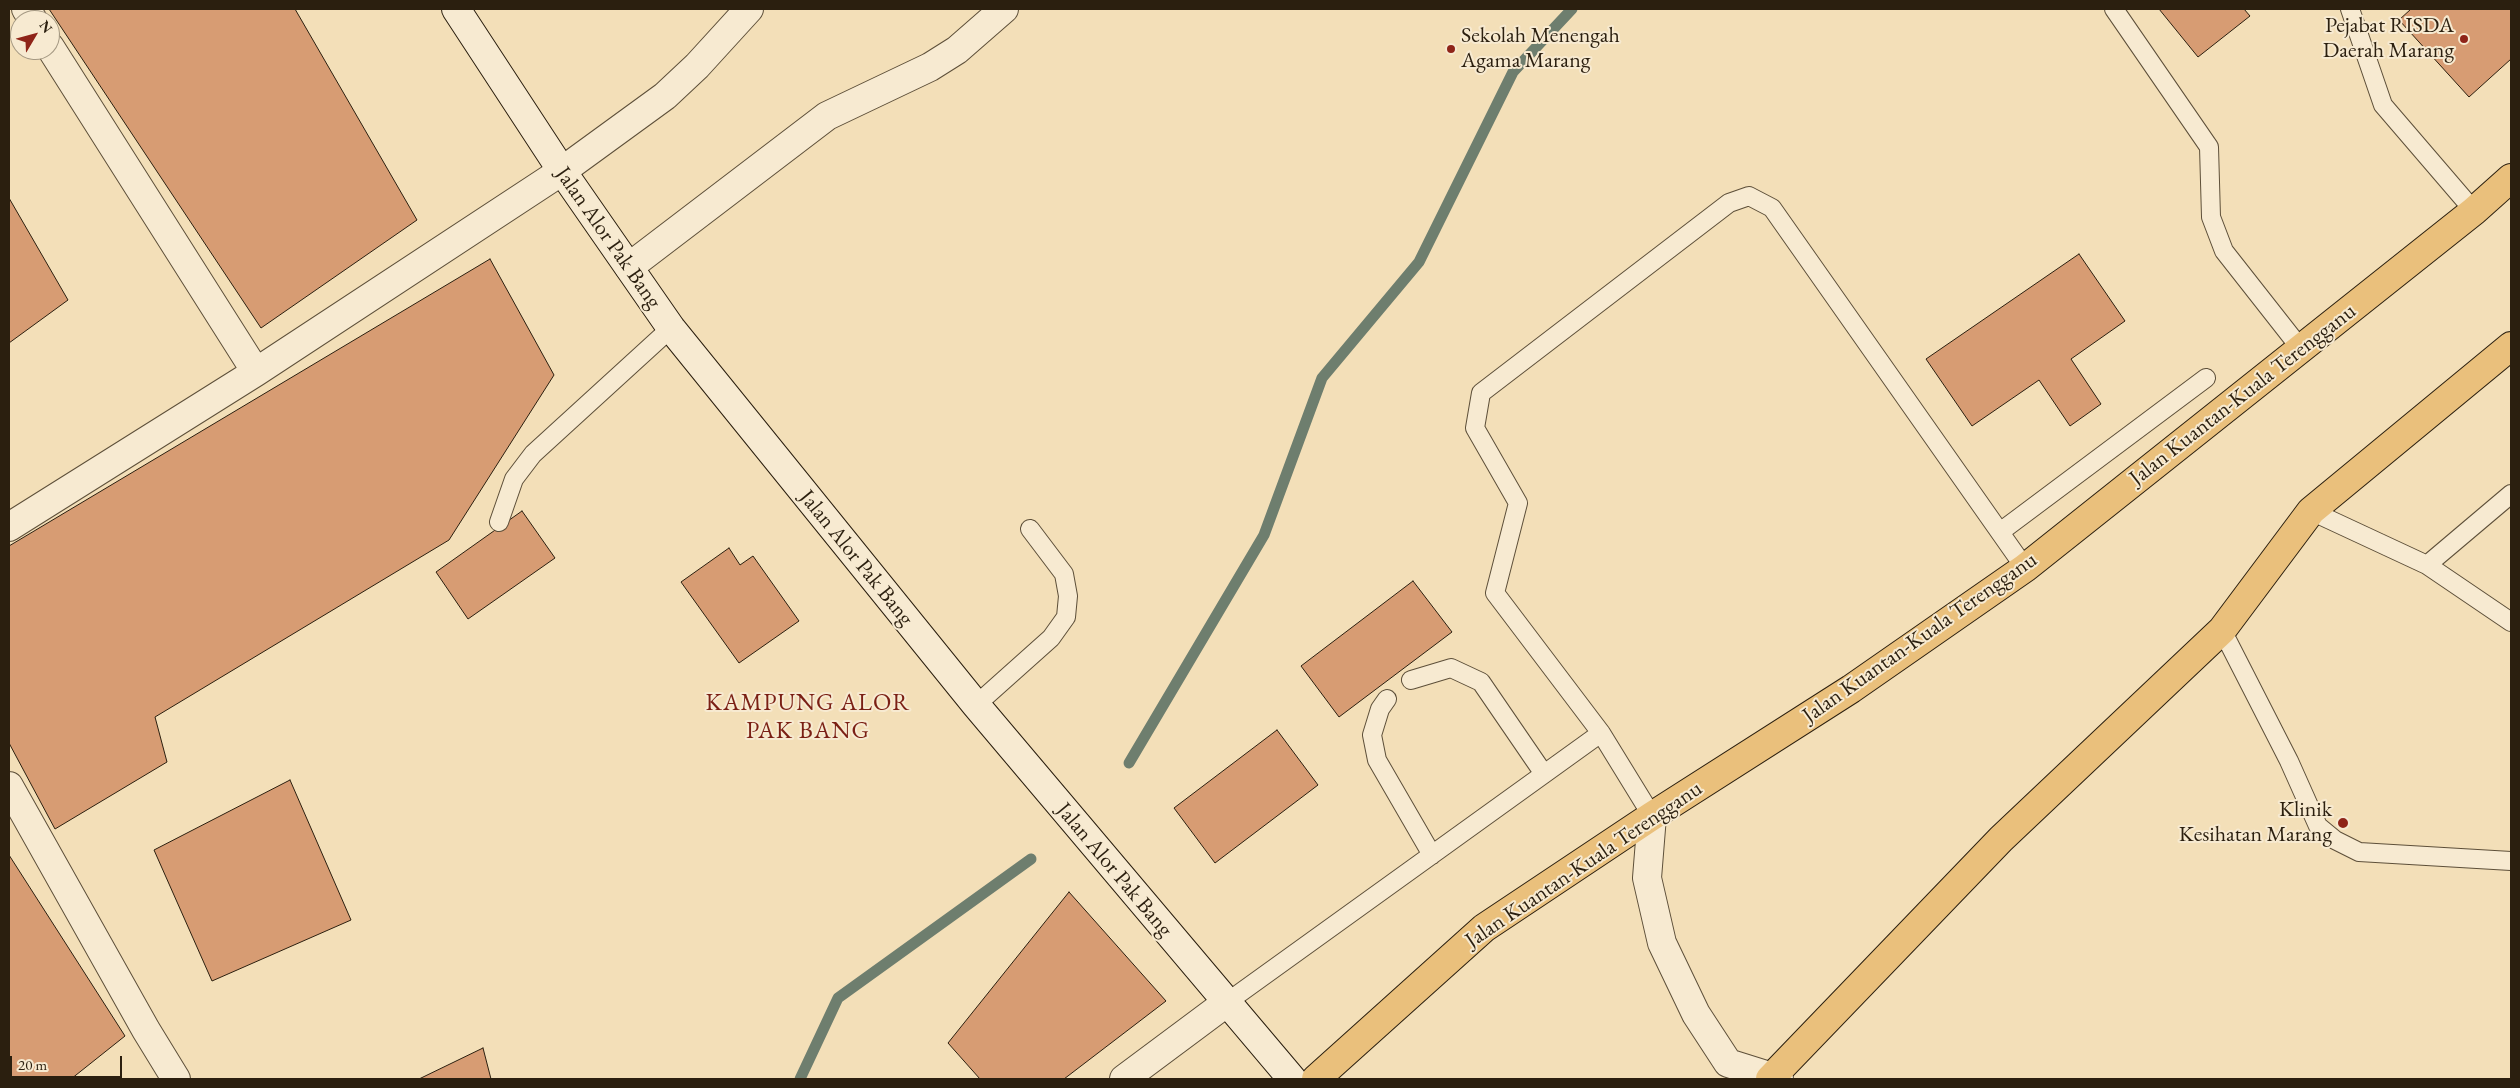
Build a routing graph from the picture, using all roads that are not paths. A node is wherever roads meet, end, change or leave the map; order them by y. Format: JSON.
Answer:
{"nodes":[{"id":1,"x":456,"y":9,"type":"edge"},
{"id":2,"x":750,"y":9,"type":"edge"},
{"id":3,"x":1004,"y":9,"type":"edge"},
{"id":4,"x":2114,"y":9,"type":"edge"},
{"id":5,"x":2350,"y":9,"type":"edge"},
{"id":6,"x":58,"y":60,"type":"edge"},
{"id":7,"x":562,"y":171,"type":"junction"},
{"id":8,"x":2511,"y":178,"type":"edge"},
{"id":9,"x":2474,"y":211,"type":"junction"},
{"id":10,"x":629,"y":267,"type":"junction"},
{"id":11,"x":671,"y":328,"type":"junction"},
{"id":12,"x":2511,"y":346,"type":"edge"},
{"id":13,"x":2301,"y":349,"type":"junction"},
{"id":14,"x":256,"y":372,"type":"junction"},
{"id":15,"x":2206,"y":378,"type":"dead end"},
{"id":16,"x":2511,"y":494,"type":"edge"},
{"id":17,"x":2311,"y":511,"type":"junction"},
{"id":18,"x":499,"y":522,"type":"dead end"},
{"id":19,"x":9,"y":527,"type":"edge"},
{"id":20,"x":1030,"y":529,"type":"dead end"},
{"id":21,"x":2000,"y":532,"type":"junction"},
{"id":22,"x":2427,"y":565,"type":"junction"},
{"id":23,"x":2025,"y":568,"type":"junction"},
{"id":24,"x":2511,"y":622,"type":"edge"},
{"id":25,"x":2222,"y":630,"type":"junction"},
{"id":26,"x":1411,"y":680,"type":"dead end"},
{"id":27,"x":1387,"y":699,"type":"dead end"},
{"id":28,"x":976,"y":705,"type":"junction"},
{"id":29,"x":1601,"y":733,"type":"junction"},
{"id":30,"x":1544,"y":774,"type":"junction"},
{"id":31,"x":9,"y":786,"type":"edge"},
{"id":32,"x":1652,"y":816,"type":"junction"},
{"id":33,"x":1432,"y":855,"type":"junction"},
{"id":34,"x":2511,"y":861,"type":"edge"},
{"id":35,"x":1226,"y":1004,"type":"junction"},
{"id":36,"x":176,"y":1079,"type":"edge"},
{"id":37,"x":1124,"y":1079,"type":"edge"},
{"id":38,"x":1292,"y":1079,"type":"edge"},
{"id":39,"x":1316,"y":1079,"type":"edge"},
{"id":40,"x":1774,"y":1079,"type":"edge"}],
"edges":[{"from":1,"to":7,"type":"street","name":"Jalan Alor Pak Bang"},
{"from":2,"to":7,"type":"street"},
{"from":3,"to":10,"type":"street"},
{"from":4,"to":13,"type":"lane"},
{"from":5,"to":9,"type":"lane"},
{"from":6,"to":14,"type":"street"},
{"from":7,"to":10,"type":"street","name":"Jalan Alor Pak Bang"},
{"from":7,"to":14,"type":"street"},
{"from":8,"to":9,"type":"highway","name":"Jalan Kuantan-Kuala Terengganu"},
{"from":9,"to":13,"type":"highway","name":"Jalan Kuantan-Kuala Terengganu"},
{"from":10,"to":11,"type":"street","name":"Jalan Alor Pak Bang"},
{"from":11,"to":18,"type":"lane"},
{"from":11,"to":28,"type":"street","name":"Jalan Alor Pak Bang"},
{"from":12,"to":17,"type":"highway"},
{"from":13,"to":23,"type":"highway","name":"Jalan Kuantan-Kuala Terengganu"},
{"from":14,"to":19,"type":"street"},
{"from":15,"to":21,"type":"lane"},
{"from":16,"to":22,"type":"lane"},
{"from":17,"to":22,"type":"lane"},
{"from":17,"to":25,"type":"highway"},
{"from":20,"to":28,"type":"lane"},
{"from":21,"to":23,"type":"lane"},
{"from":21,"to":29,"type":"lane"},
{"from":22,"to":24,"type":"lane"},
{"from":23,"to":32,"type":"highway","name":"Jalan Kuantan-Kuala Terengganu"},
{"from":25,"to":34,"type":"lane"},
{"from":25,"to":40,"type":"highway"},
{"from":26,"to":30,"type":"lane"},
{"from":27,"to":33,"type":"lane"},
{"from":28,"to":35,"type":"street","name":"Jalan Alor Pak Bang"},
{"from":29,"to":30,"type":"lane"},
{"from":29,"to":32,"type":"lane"},
{"from":30,"to":33,"type":"lane"},
{"from":31,"to":36,"type":"street"},
{"from":32,"to":39,"type":"highway","name":"Jalan Kuantan-Kuala Terengganu"},
{"from":32,"to":40,"type":"street"},
{"from":33,"to":35,"type":"lane"},
{"from":35,"to":37,"type":"street"},
{"from":35,"to":38,"type":"street","name":"Jalan Alor Pak Bang"}]}
